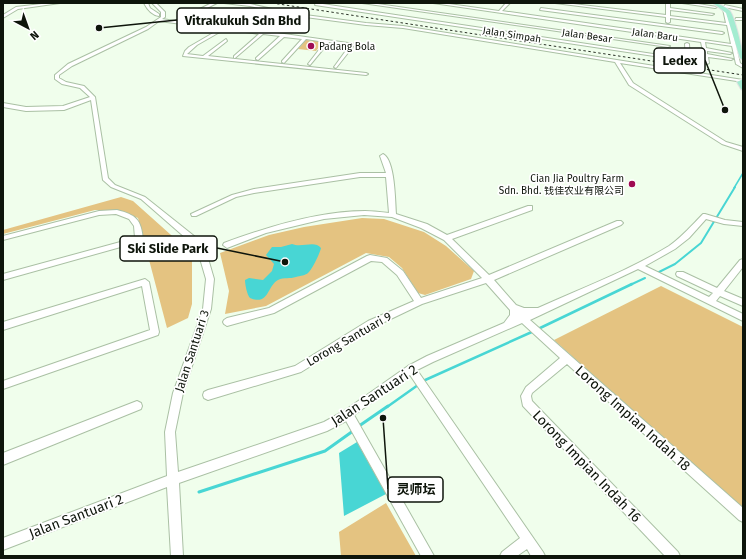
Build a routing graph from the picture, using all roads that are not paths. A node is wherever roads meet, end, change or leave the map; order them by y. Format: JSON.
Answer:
{"nodes":[{"id":1,"x":19,"y":3,"type":"edge"},
{"id":2,"x":58,"y":3,"type":"edge"},
{"id":3,"x":146,"y":3,"type":"edge"},
{"id":4,"x":151,"y":3,"type":"edge"},
{"id":5,"x":154,"y":3,"type":"edge"},
{"id":6,"x":214,"y":3,"type":"edge"},
{"id":7,"x":226,"y":3,"type":"edge"},
{"id":8,"x":317,"y":3,"type":"edge"},
{"id":9,"x":364,"y":3,"type":"edge"},
{"id":10,"x":397,"y":3,"type":"edge"},
{"id":11,"x":435,"y":3,"type":"edge"},
{"id":12,"x":472,"y":3,"type":"edge"},
{"id":13,"x":508,"y":3,"type":"edge"},
{"id":14,"x":544,"y":3,"type":"edge"},
{"id":15,"x":557,"y":3,"type":"edge"},
{"id":16,"x":599,"y":3,"type":"edge"},
{"id":17,"x":668,"y":3,"type":"edge"},
{"id":18,"x":684,"y":3,"type":"edge"},
{"id":19,"x":720,"y":3,"type":"edge"},
{"id":20,"x":715,"y":5,"type":"edge"},
{"id":21,"x":391,"y":7,"type":"junction"},
{"id":22,"x":725,"y":7,"type":"junction"},
{"id":23,"x":17,"y":8,"type":"junction"},
{"id":24,"x":467,"y":8,"type":"junction"},
{"id":25,"x":597,"y":8,"type":"junction"},
{"id":26,"x":632,"y":8,"type":"dead end"},
{"id":27,"x":540,"y":9,"type":"junction"},
{"id":28,"x":668,"y":9,"type":"junction"},
{"id":29,"x":741,"y":9,"type":"edge"},
{"id":30,"x":732,"y":11,"type":"junction"},
{"id":31,"x":500,"y":12,"type":"junction"},
{"id":32,"x":631,"y":12,"type":"junction"},
{"id":33,"x":381,"y":14,"type":"junction"},
{"id":34,"x":712,"y":14,"type":"dead end"},
{"id":35,"x":743,"y":15,"type":"edge"},
{"id":36,"x":458,"y":16,"type":"junction"},
{"id":37,"x":595,"y":16,"type":"junction"},
{"id":38,"x":3,"y":17,"type":"edge"},
{"id":39,"x":157,"y":17,"type":"junction"},
{"id":40,"x":535,"y":17,"type":"junction"},
{"id":41,"x":668,"y":17,"type":"junction"},
{"id":42,"x":736,"y":19,"type":"junction"},
{"id":43,"x":743,"y":19,"type":"edge"},
{"id":44,"x":176,"y":21,"type":"junction"},
{"id":45,"x":449,"y":24,"type":"junction"},
{"id":46,"x":728,"y":24,"type":"junction"},
{"id":47,"x":592,"y":25,"type":"junction"},
{"id":48,"x":529,"y":26,"type":"junction"},
{"id":49,"x":668,"y":26,"type":"junction"},
{"id":50,"x":225,"y":28,"type":"junction"},
{"id":51,"x":737,"y":30,"type":"junction"},
{"id":52,"x":263,"y":32,"type":"junction"},
{"id":53,"x":722,"y":33,"type":"dead end"},
{"id":54,"x":284,"y":35,"type":"junction"},
{"id":55,"x":588,"y":35,"type":"junction"},
{"id":56,"x":523,"y":36,"type":"junction"},
{"id":57,"x":668,"y":36,"type":"junction"},
{"id":58,"x":305,"y":38,"type":"junction"},
{"id":59,"x":226,"y":40,"type":"dead end"},
{"id":60,"x":328,"y":41,"type":"junction"},
{"id":61,"x":703,"y":41,"type":"junction"},
{"id":62,"x":743,"y":41,"type":"edge"},
{"id":63,"x":668,"y":44,"type":"junction"},
{"id":64,"x":687,"y":44,"type":"junction"},
{"id":65,"x":585,"y":45,"type":"junction"},
{"id":66,"x":733,"y":45,"type":"junction"},
{"id":67,"x":704,"y":48,"type":"junction"},
{"id":68,"x":730,"y":53,"type":"dead end"},
{"id":69,"x":706,"y":55,"type":"junction"},
{"id":70,"x":204,"y":57,"type":"junction"},
{"id":71,"x":668,"y":58,"type":"junction"},
{"id":72,"x":743,"y":58,"type":"edge"},
{"id":73,"x":258,"y":59,"type":"junction"},
{"id":74,"x":731,"y":59,"type":"dead end"},
{"id":75,"x":688,"y":61,"type":"junction"},
{"id":76,"x":284,"y":62,"type":"junction"},
{"id":77,"x":617,"y":62,"type":"junction"},
{"id":78,"x":310,"y":64,"type":"junction"},
{"id":79,"x":336,"y":67,"type":"junction"},
{"id":80,"x":743,"y":67,"type":"edge"},
{"id":81,"x":346,"y":68,"type":"dead end"},
{"id":82,"x":366,"y":74,"type":"dead end"},
{"id":83,"x":743,"y":81,"type":"edge"},
{"id":84,"x":743,"y":88,"type":"edge"},
{"id":85,"x":93,"y":96,"type":"junction"},
{"id":86,"x":3,"y":105,"type":"edge"},
{"id":87,"x":743,"y":149,"type":"edge"},
{"id":88,"x":383,"y":156,"type":"dead end"},
{"id":89,"x":390,"y":176,"type":"junction"},
{"id":90,"x":530,"y":208,"type":"dead end"},
{"id":91,"x":194,"y":214,"type":"dead end"},
{"id":92,"x":393,"y":215,"type":"junction"},
{"id":93,"x":620,"y":223,"type":"dead end"},
{"id":94,"x":743,"y":224,"type":"edge"},
{"id":95,"x":3,"y":238,"type":"edge"},
{"id":96,"x":447,"y":238,"type":"junction"},
{"id":97,"x":227,"y":245,"type":"dead end"},
{"id":98,"x":743,"y":262,"type":"edge"},
{"id":99,"x":638,"y":266,"type":"junction"},
{"id":100,"x":680,"y":274,"type":"dead end"},
{"id":101,"x":3,"y":277,"type":"edge"},
{"id":102,"x":488,"y":279,"type":"junction"},
{"id":103,"x":719,"y":292,"type":"junction"},
{"id":104,"x":419,"y":302,"type":"junction"},
{"id":105,"x":710,"y":302,"type":"junction"},
{"id":106,"x":743,"y":303,"type":"edge"},
{"id":107,"x":514,"y":308,"type":"junction"},
{"id":108,"x":540,"y":312,"type":"junction"},
{"id":109,"x":743,"y":318,"type":"edge"},
{"id":110,"x":523,"y":319,"type":"junction"},
{"id":111,"x":227,"y":322,"type":"dead end"},
{"id":112,"x":3,"y":326,"type":"edge"},
{"id":113,"x":507,"y":326,"type":"junction"},
{"id":114,"x":567,"y":358,"type":"junction"},
{"id":115,"x":413,"y":372,"type":"junction"},
{"id":116,"x":3,"y":385,"type":"edge"},
{"id":117,"x":208,"y":395,"type":"dead end"},
{"id":118,"x":137,"y":406,"type":"dead end"},
{"id":119,"x":350,"y":417,"type":"junction"},
{"id":120,"x":3,"y":459,"type":"edge"},
{"id":121,"x":174,"y":479,"type":"junction"},
{"id":122,"x":743,"y":516,"type":"edge"},
{"id":123,"x":528,"y":540,"type":"junction"},
{"id":124,"x":3,"y":544,"type":"edge"},
{"id":125,"x":177,"y":556,"type":"edge"},
{"id":126,"x":428,"y":556,"type":"edge"},
{"id":127,"x":506,"y":556,"type":"edge"},
{"id":128,"x":539,"y":556,"type":"edge"},
{"id":129,"x":674,"y":556,"type":"edge"}],
"edges":[{"from":1,"to":23,"type":"street"},
{"from":2,"to":23,"type":"street"},
{"from":3,"to":39,"type":"street"},
{"from":4,"to":39,"type":"street"},
{"from":5,"to":39,"type":"street"},
{"from":6,"to":44,"type":"street"},
{"from":7,"to":77,"type":"street"},
{"from":8,"to":33,"type":"street","name":"Jalan Simpah"},
{"from":9,"to":21,"type":"street","name":"Jalan Besar"},
{"from":10,"to":21,"type":"street"},
{"from":11,"to":24,"type":"street","name":"Jalan Baru"},
{"from":12,"to":24,"type":"street"},
{"from":13,"to":31,"type":"street"},
{"from":14,"to":27,"type":"street"},
{"from":15,"to":25,"type":"street"},
{"from":16,"to":25,"type":"street"},
{"from":17,"to":28,"type":"street"},
{"from":18,"to":20,"type":"street"},
{"from":19,"to":22,"type":"main road"},
{"from":20,"to":22,"type":"main road"},
{"from":21,"to":33,"type":"street"},
{"from":21,"to":36,"type":"street","name":"Jalan Besar"},
{"from":22,"to":29,"type":"street"},
{"from":22,"to":30,"type":"main road"},
{"from":22,"to":46,"type":"street"},
{"from":22,"to":51,"type":"main road"},
{"from":23,"to":38,"type":"street"},
{"from":24,"to":31,"type":"street","name":"Jalan Baru"},
{"from":24,"to":36,"type":"street"},
{"from":25,"to":32,"type":"street"},
{"from":25,"to":37,"type":"street"},
{"from":26,"to":32,"type":"street"},
{"from":27,"to":37,"type":"street"},
{"from":27,"to":40,"type":"street"},
{"from":28,"to":34,"type":"street"},
{"from":28,"to":41,"type":"street"},
{"from":29,"to":30,"type":"street"},
{"from":30,"to":35,"type":"street"},
{"from":30,"to":42,"type":"main road"},
{"from":31,"to":40,"type":"street","name":"Jalan Baru"},
{"from":32,"to":41,"type":"street"},
{"from":33,"to":45,"type":"street","name":"Jalan Simpah"},
{"from":36,"to":45,"type":"street"},
{"from":36,"to":48,"type":"street","name":"Jalan Besar"},
{"from":37,"to":47,"type":"street"},
{"from":37,"to":49,"type":"street"},
{"from":39,"to":44,"type":"street"},
{"from":39,"to":85,"type":"street"},
{"from":40,"to":47,"type":"street","name":"Jalan Baru"},
{"from":40,"to":48,"type":"street"},
{"from":41,"to":46,"type":"street"},
{"from":41,"to":49,"type":"street"},
{"from":42,"to":43,"type":"street"},
{"from":42,"to":51,"type":"main road"},
{"from":44,"to":50,"type":"street"},
{"from":45,"to":56,"type":"street","name":"Jalan Simpah"},
{"from":46,"to":66,"type":"street"},
{"from":47,"to":55,"type":"street"},
{"from":47,"to":57,"type":"street","name":"Jalan Baru"},
{"from":48,"to":55,"type":"street","name":"Jalan Besar"},
{"from":48,"to":56,"type":"street"},
{"from":49,"to":53,"type":"street"},
{"from":49,"to":57,"type":"street"},
{"from":50,"to":52,"type":"street"},
{"from":50,"to":70,"type":"street"},
{"from":51,"to":62,"type":"main road"},
{"from":51,"to":72,"type":"main road"},
{"from":52,"to":54,"type":"street"},
{"from":52,"to":73,"type":"street"},
{"from":54,"to":58,"type":"street"},
{"from":54,"to":73,"type":"street"},
{"from":55,"to":63,"type":"street","name":"Jalan Besar"},
{"from":55,"to":65,"type":"street"},
{"from":56,"to":65,"type":"street","name":"Jalan Simpah"},
{"from":57,"to":61,"type":"street","name":"Jalan Baru"},
{"from":57,"to":63,"type":"street"},
{"from":58,"to":60,"type":"street"},
{"from":58,"to":76,"type":"street"},
{"from":59,"to":70,"type":"street"},
{"from":60,"to":78,"type":"street"},
{"from":60,"to":79,"type":"street"},
{"from":61,"to":66,"type":"street","name":"Jalan Baru"},
{"from":61,"to":67,"type":"street"},
{"from":63,"to":64,"type":"street","name":"Jalan Besar"},
{"from":63,"to":71,"type":"street"},
{"from":64,"to":67,"type":"street","name":"Jalan Besar"},
{"from":64,"to":75,"type":"street"},
{"from":65,"to":71,"type":"street","name":"Jalan Simpah"},
{"from":66,"to":80,"type":"street"},
{"from":67,"to":68,"type":"street","name":"Jalan Besar"},
{"from":67,"to":69,"type":"street"},
{"from":69,"to":74,"type":"street"},
{"from":69,"to":75,"type":"street","name":"Jalan Simpah"},
{"from":70,"to":82,"type":"street"},
{"from":71,"to":75,"type":"street","name":"Jalan Simpah"},
{"from":73,"to":76,"type":"street"},
{"from":76,"to":78,"type":"street"},
{"from":77,"to":83,"type":"street"},
{"from":77,"to":87,"type":"street"},
{"from":78,"to":79,"type":"street"},
{"from":79,"to":81,"type":"street"},
{"from":83,"to":84,"type":"main road"},
{"from":85,"to":86,"type":"street"},
{"from":85,"to":121,"type":"street","name":"Jalan Santuari 3"},
{"from":88,"to":89,"type":"street"},
{"from":89,"to":91,"type":"street"},
{"from":89,"to":92,"type":"street"},
{"from":90,"to":96,"type":"street"},
{"from":92,"to":96,"type":"street","name":"Lorong Impian Indah 18"},
{"from":92,"to":97,"type":"street","name":"Lorong Impian Indah 18"},
{"from":93,"to":102,"type":"street","name":"Lorong Santuari 9"},
{"from":94,"to":99,"type":"street","name":"Jalan Santuari 2"},
{"from":95,"to":101,"type":"street"},
{"from":96,"to":102,"type":"street","name":"Lorong Impian Indah 18"},
{"from":98,"to":103,"type":"street"},
{"from":99,"to":105,"type":"street"},
{"from":99,"to":108,"type":"street","name":"Jalan Santuari 2"},
{"from":100,"to":103,"type":"street"},
{"from":102,"to":104,"type":"street","name":"Lorong Santuari 9"},
{"from":102,"to":107,"type":"street","name":"Lorong Impian Indah 18"},
{"from":103,"to":105,"type":"street"},
{"from":103,"to":106,"type":"street"},
{"from":104,"to":111,"type":"street"},
{"from":104,"to":117,"type":"street","name":"Lorong Santuari 9"},
{"from":105,"to":109,"type":"street"},
{"from":107,"to":108,"type":"street"},
{"from":107,"to":110,"type":"street","name":"Lorong Impian Indah 18"},
{"from":107,"to":113,"type":"street"},
{"from":108,"to":110,"type":"street","name":"Jalan Santuari 2"},
{"from":110,"to":113,"type":"street","name":"Jalan Santuari 2"},
{"from":110,"to":114,"type":"street","name":"Lorong Impian Indah 18"},
{"from":112,"to":116,"type":"street"},
{"from":113,"to":115,"type":"street","name":"Jalan Santuari 2"},
{"from":114,"to":122,"type":"street","name":"Lorong Impian Indah 18"},
{"from":114,"to":129,"type":"street","name":"Lorong Impian Indah 16"},
{"from":115,"to":119,"type":"street","name":"Jalan Santuari 2"},
{"from":115,"to":123,"type":"street"},
{"from":118,"to":120,"type":"street"},
{"from":119,"to":121,"type":"street","name":"Jalan Santuari 2"},
{"from":119,"to":126,"type":"street"},
{"from":121,"to":124,"type":"street","name":"Jalan Santuari 2"},
{"from":121,"to":125,"type":"street","name":"Jalan Santuari 3"},
{"from":123,"to":127,"type":"street"},
{"from":123,"to":128,"type":"street"}]}
